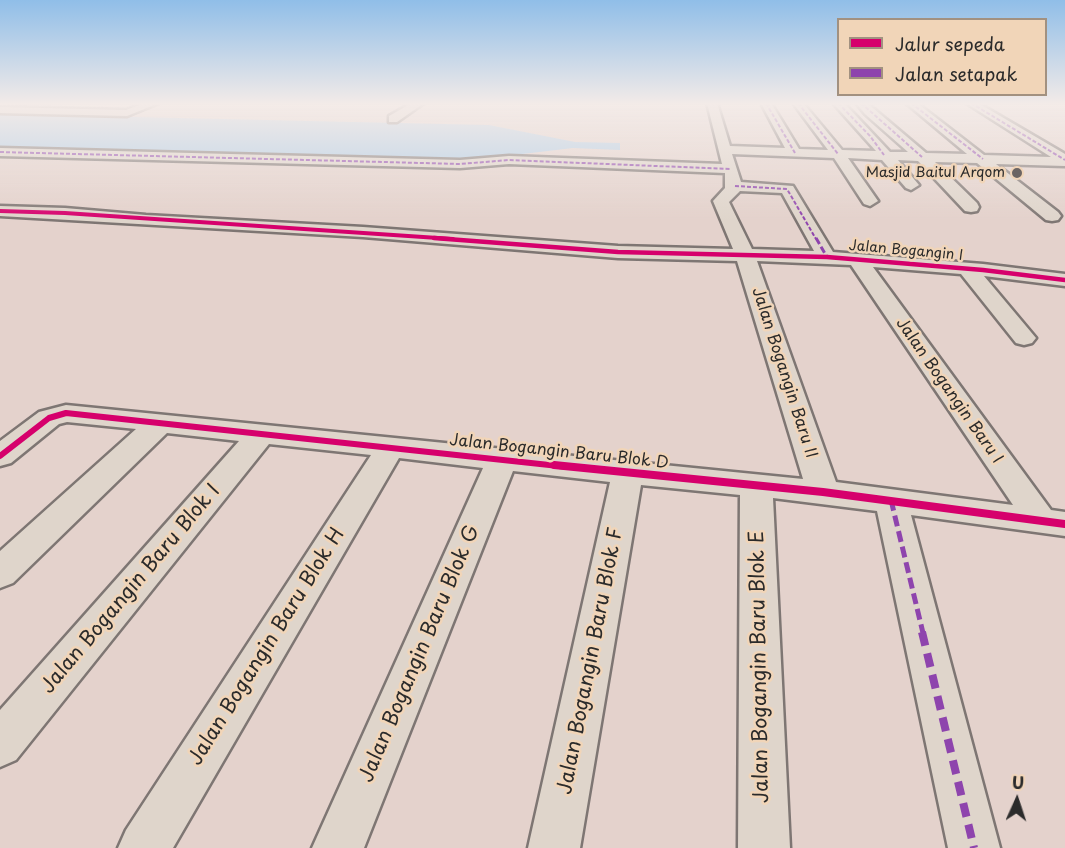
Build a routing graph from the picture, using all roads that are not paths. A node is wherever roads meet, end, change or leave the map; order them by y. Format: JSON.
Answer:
{"nodes":[{"id":1,"x":722,"y":143,"type":"edge"},
{"id":2,"x":789,"y":143,"type":"edge"},
{"id":3,"x":829,"y":143,"type":"edge"},
{"id":4,"x":875,"y":143,"type":"edge"},
{"id":5,"x":905,"y":143,"type":"edge"},
{"id":6,"x":961,"y":143,"type":"edge"},
{"id":7,"x":1035,"y":143,"type":"edge"},
{"id":8,"x":724,"y":150,"type":"junction"},
{"id":9,"x":0,"y":152,"type":"edge"},
{"id":10,"x":795,"y":153,"type":"junction"},
{"id":11,"x":838,"y":154,"type":"junction"},
{"id":12,"x":884,"y":155,"type":"junction"},
{"id":13,"x":922,"y":157,"type":"junction"},
{"id":14,"x":982,"y":159,"type":"junction"},
{"id":15,"x":1065,"y":161,"type":"edge"},
{"id":16,"x":732,"y":177,"type":"junction"},
{"id":17,"x":911,"y":185,"type":"dead end"},
{"id":18,"x":870,"y":201,"type":"dead end"},
{"id":19,"x":971,"y":207,"type":"dead end"},
{"id":20,"x":0,"y":211,"type":"edge"},
{"id":21,"x":1052,"y":216,"type":"dead end"},
{"id":22,"x":745,"y":254,"type":"junction"},
{"id":23,"x":828,"y":257,"type":"junction"},
{"id":24,"x":856,"y":259,"type":"junction"},
{"id":25,"x":967,"y":268,"type":"junction"},
{"id":26,"x":1065,"y":280,"type":"edge"},
{"id":27,"x":1024,"y":338,"type":"dead end"},
{"id":28,"x":160,"y":423,"type":"junction"},
{"id":29,"x":262,"y":433,"type":"junction"},
{"id":30,"x":391,"y":447,"type":"junction"},
{"id":31,"x":0,"y":456,"type":"edge"},
{"id":32,"x":502,"y":460,"type":"junction"},
{"id":33,"x":627,"y":473,"type":"junction"},
{"id":34,"x":756,"y":485,"type":"junction"},
{"id":35,"x":823,"y":492,"type":"junction"},
{"id":36,"x":891,"y":500,"type":"junction"},
{"id":37,"x":1053,"y":523,"type":"edge"},
{"id":38,"x":0,"y":573,"type":"edge"},
{"id":39,"x":0,"y":744,"type":"edge"},
{"id":40,"x":144,"y":848,"type":"edge"},
{"id":41,"x":338,"y":848,"type":"edge"},
{"id":42,"x":554,"y":848,"type":"edge"},
{"id":43,"x":764,"y":848,"type":"edge"},
{"id":44,"x":974,"y":848,"type":"edge"}],
"edges":[{"from":1,"to":8,"type":"street"},
{"from":2,"to":10,"type":"street"},
{"from":3,"to":11,"type":"street"},
{"from":4,"to":12,"type":"street"},
{"from":5,"to":13,"type":"street"},
{"from":6,"to":14,"type":"street"},
{"from":7,"to":15,"type":"street"},
{"from":8,"to":10,"type":"street"},
{"from":8,"to":16,"type":"street"},
{"from":9,"to":16,"type":"street"},
{"from":10,"to":11,"type":"street"},
{"from":11,"to":12,"type":"street"},
{"from":11,"to":18,"type":"street"},
{"from":12,"to":13,"type":"street"},
{"from":12,"to":17,"type":"street"},
{"from":13,"to":14,"type":"street"},
{"from":13,"to":19,"type":"street"},
{"from":14,"to":15,"type":"street"},
{"from":14,"to":21,"type":"street"},
{"from":16,"to":22,"type":"street","name":"Jalan Bogangin Baru II"},
{"from":16,"to":23,"type":"street"},
{"from":20,"to":22,"type":"street","name":"Jalan Bogangin I"},
{"from":22,"to":23,"type":"street","name":"Jalan Bogangin I"},
{"from":22,"to":35,"type":"street","name":"Jalan Bogangin Baru II"},
{"from":23,"to":24,"type":"street","name":"Jalan Bogangin I"},
{"from":24,"to":25,"type":"street","name":"Jalan Bogangin I"},
{"from":24,"to":37,"type":"street","name":"Jalan Bogangin Baru I"},
{"from":25,"to":26,"type":"street","name":"Jalan Bogangin I"},
{"from":25,"to":27,"type":"street"},
{"from":28,"to":29,"type":"street","name":"Jalan Bogangin Baru Blok D"},
{"from":28,"to":31,"type":"street","name":"Jalan Bogangin Baru Blok D"},
{"from":28,"to":38,"type":"street"},
{"from":29,"to":30,"type":"street","name":"Jalan Bogangin Baru Blok D"},
{"from":29,"to":39,"type":"street","name":"Jalan Bogangin Baru Blok I"},
{"from":30,"to":32,"type":"street","name":"Jalan Bogangin Baru Blok D"},
{"from":30,"to":40,"type":"street","name":"Jalan Bogangin Baru Blok H"},
{"from":32,"to":33,"type":"street","name":"Jalan Bogangin Baru Blok D"},
{"from":32,"to":41,"type":"street","name":"Jalan Bogangin Baru Blok G"},
{"from":33,"to":34,"type":"street","name":"Jalan Bogangin Baru Blok D"},
{"from":33,"to":42,"type":"street","name":"Jalan Bogangin Baru Blok F"},
{"from":34,"to":35,"type":"street","name":"Jalan Bogangin Baru Blok D"},
{"from":34,"to":43,"type":"street","name":"Jalan Bogangin Baru Blok E"},
{"from":35,"to":36,"type":"street","name":"Jalan Bogangin Baru Blok D"},
{"from":36,"to":37,"type":"street","name":"Jalan Bogangin Baru Blok D"},
{"from":36,"to":44,"type":"street"}]}
